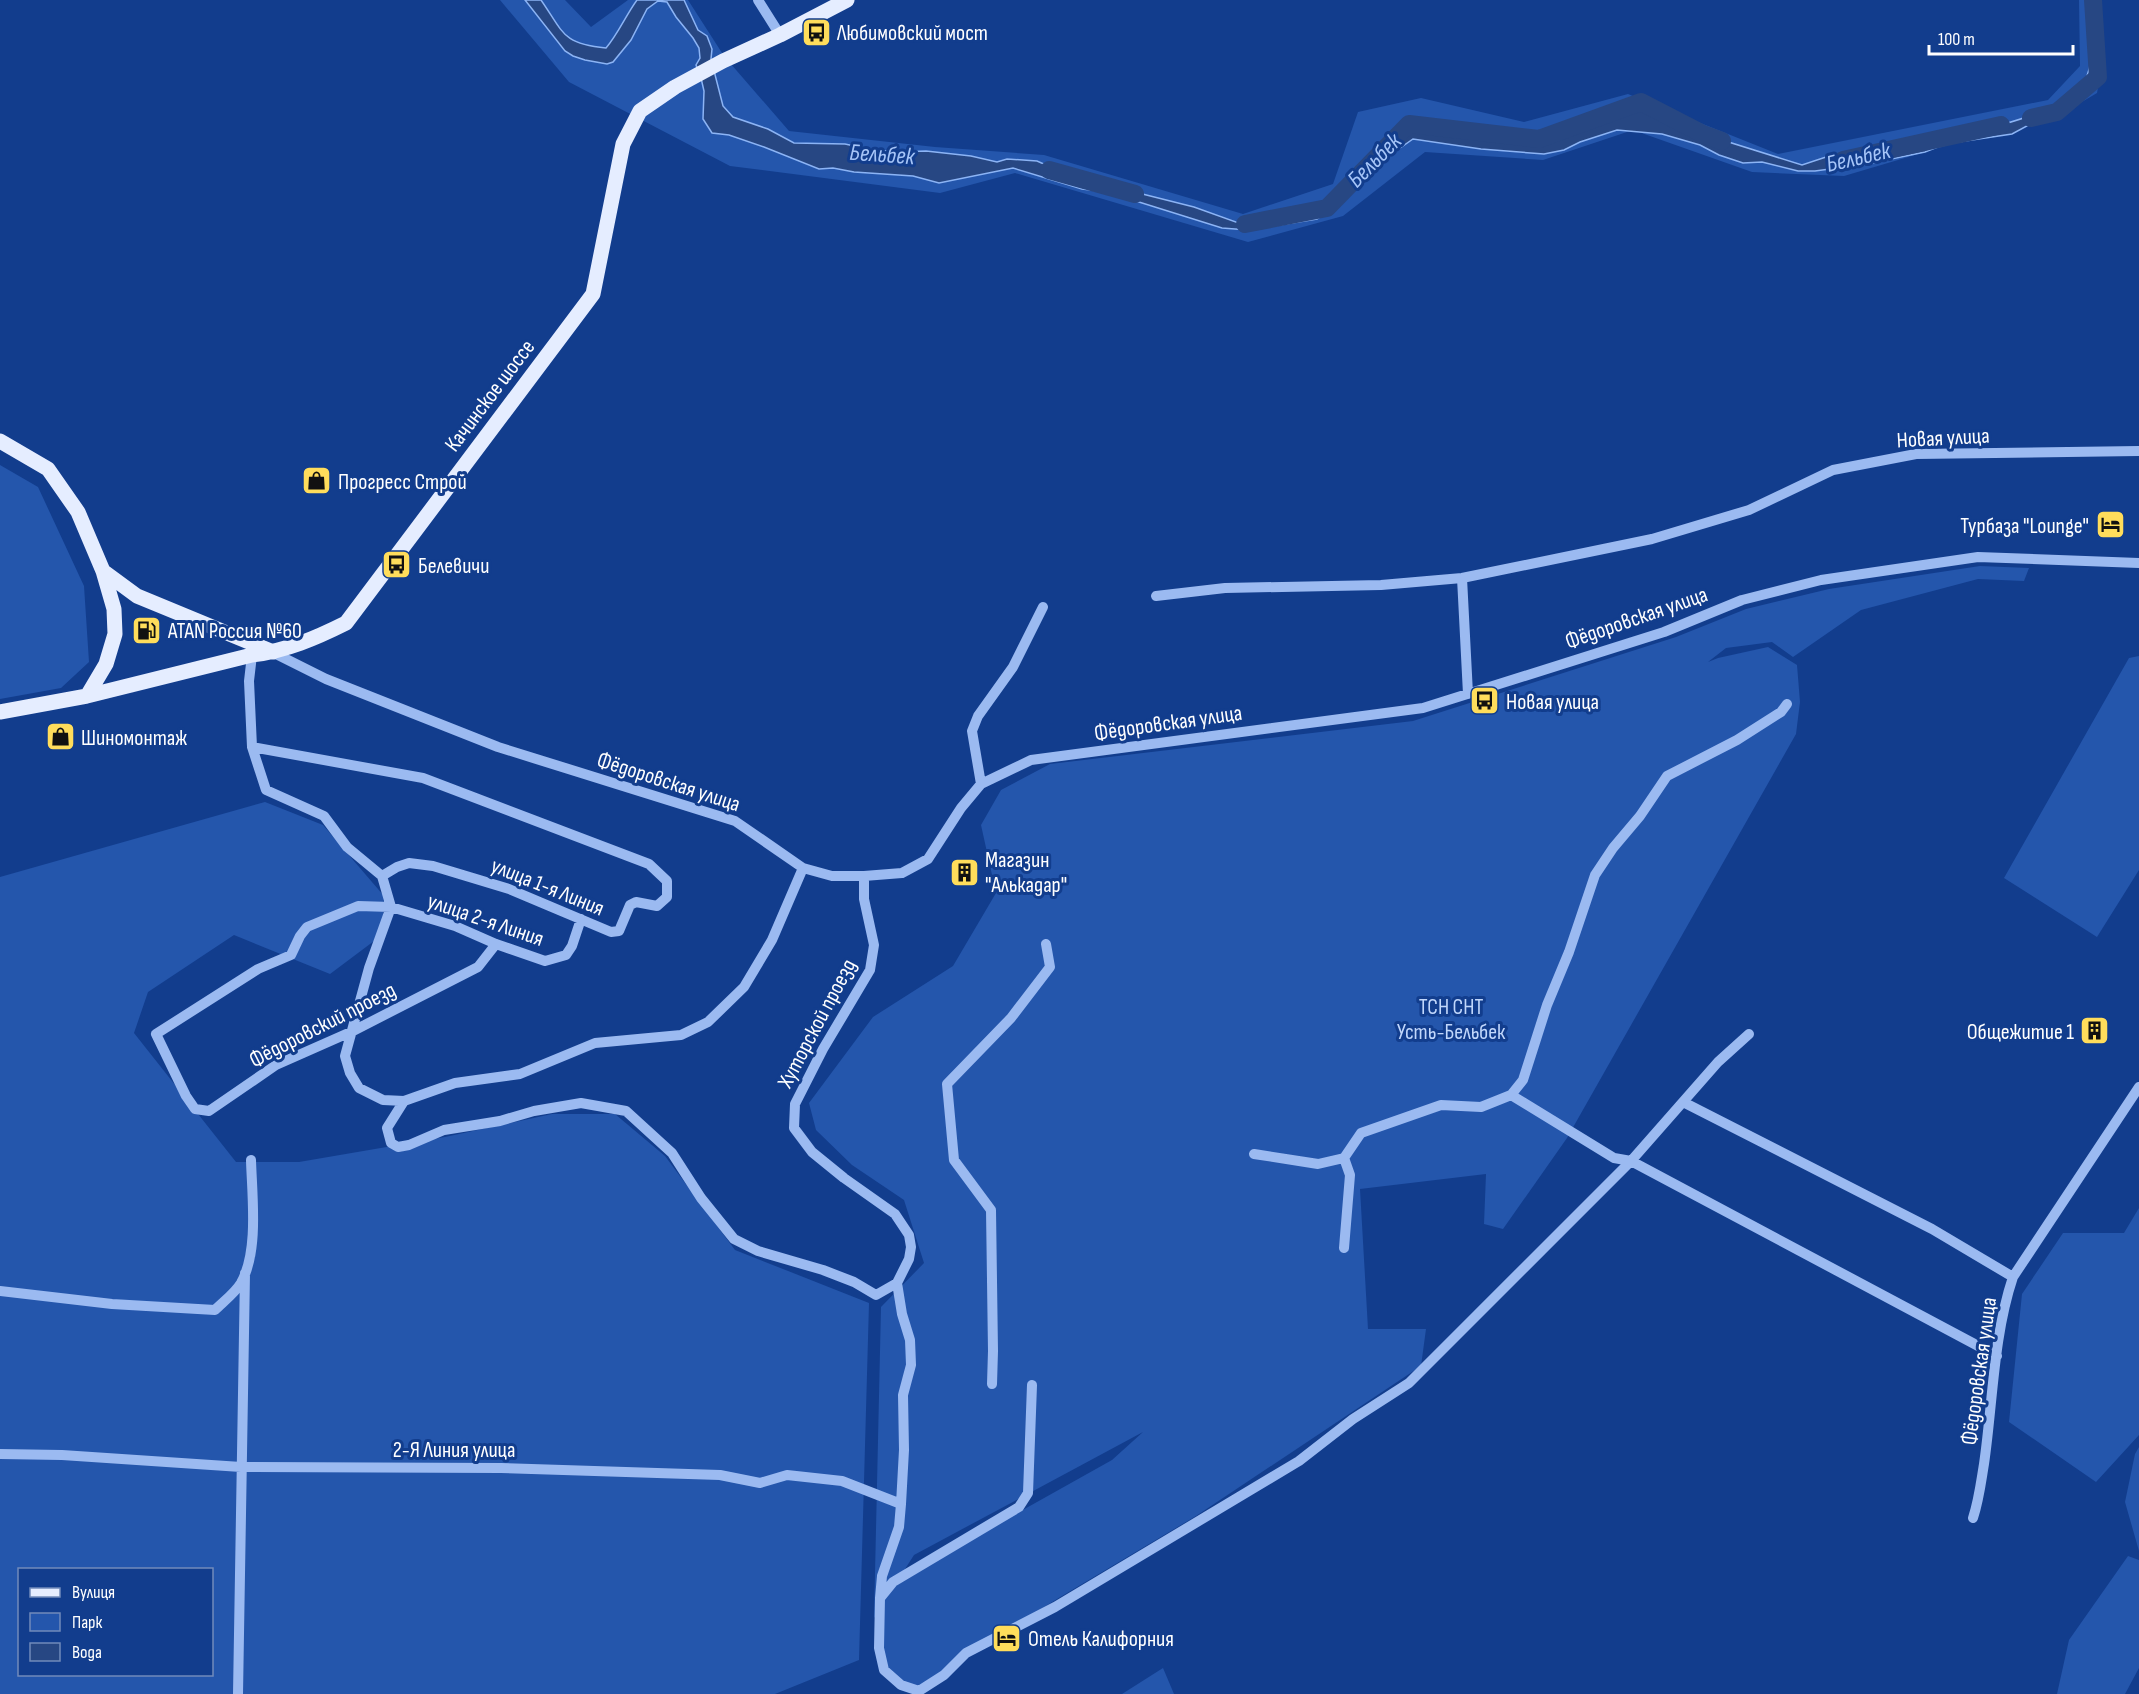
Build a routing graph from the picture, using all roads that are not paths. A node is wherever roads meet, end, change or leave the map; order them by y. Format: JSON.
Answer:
{"nodes":[{"id":1,"x":758,"y":0,"type":"edge"},
{"id":2,"x":847,"y":0,"type":"edge"},
{"id":3,"x":780,"y":35,"type":"junction"},
{"id":4,"x":0,"y":441,"type":"edge"},
{"id":5,"x":2139,"y":451,"type":"edge"},
{"id":6,"x":2139,"y":563,"type":"edge"},
{"id":7,"x":103,"y":571,"type":"junction"},
{"id":8,"x":1462,"y":578,"type":"junction"},
{"id":9,"x":1156,"y":596,"type":"dead end"},
{"id":10,"x":1043,"y":607,"type":"dead end"},
{"id":11,"x":274,"y":652,"type":"junction"},
{"id":12,"x":252,"y":655,"type":"junction"},
{"id":13,"x":1468,"y":694,"type":"junction"},
{"id":14,"x":87,"y":696,"type":"junction"},
{"id":15,"x":1787,"y":704,"type":"dead end"},
{"id":16,"x":0,"y":712,"type":"edge"},
{"id":17,"x":252,"y":747,"type":"junction"},
{"id":18,"x":981,"y":784,"type":"junction"},
{"id":19,"x":803,"y":868,"type":"junction"},
{"id":20,"x":382,"y":876,"type":"junction"},
{"id":21,"x":864,"y":876,"type":"junction"},
{"id":22,"x":391,"y":907,"type":"junction"},
{"id":23,"x":581,"y":919,"type":"junction"},
{"id":24,"x":496,"y":944,"type":"junction"},
{"id":25,"x":1046,"y":944,"type":"dead end"},
{"id":26,"x":353,"y":1030,"type":"junction"},
{"id":27,"x":1749,"y":1034,"type":"dead end"},
{"id":28,"x":2139,"y":1086,"type":"edge"},
{"id":29,"x":1511,"y":1095,"type":"junction"},
{"id":30,"x":404,"y":1101,"type":"junction"},
{"id":31,"x":1683,"y":1102,"type":"junction"},
{"id":32,"x":1254,"y":1154,"type":"dead end"},
{"id":33,"x":1344,"y":1158,"type":"junction"},
{"id":34,"x":251,"y":1160,"type":"dead end"},
{"id":35,"x":1631,"y":1161,"type":"junction"},
{"id":36,"x":1344,"y":1248,"type":"dead end"},
{"id":37,"x":245,"y":1273,"type":"junction"},
{"id":38,"x":2013,"y":1277,"type":"junction"},
{"id":39,"x":897,"y":1283,"type":"junction"},
{"id":40,"x":0,"y":1292,"type":"edge"},
{"id":41,"x":1997,"y":1356,"type":"junction"},
{"id":42,"x":992,"y":1384,"type":"dead end"},
{"id":43,"x":1032,"y":1385,"type":"dead end"},
{"id":44,"x":0,"y":1454,"type":"edge"},
{"id":45,"x":241,"y":1467,"type":"junction"},
{"id":46,"x":901,"y":1504,"type":"junction"},
{"id":47,"x":1973,"y":1518,"type":"dead end"},
{"id":48,"x":880,"y":1598,"type":"junction"},
{"id":49,"x":238,"y":1694,"type":"edge"}],
"edges":[{"from":1,"to":3,"type":"street"},
{"from":2,"to":3,"type":"main road","name":"Качинское шоссе"},
{"from":3,"to":11,"type":"main road","name":"Качинское шоссе"},
{"from":4,"to":7,"type":"main road"},
{"from":5,"to":8,"type":"street","name":"Новая улица"},
{"from":6,"to":13,"type":"street","name":"Фёдоровская улица"},
{"from":7,"to":11,"type":"main road"},
{"from":7,"to":14,"type":"main road"},
{"from":8,"to":9,"type":"street","name":"Новая улица"},
{"from":8,"to":13,"type":"street"},
{"from":10,"to":18,"type":"street"},
{"from":11,"to":12,"type":"main road","name":"Качинское шоссе"},
{"from":11,"to":19,"type":"street","name":"Фёдоровская улица"},
{"from":12,"to":14,"type":"main road","name":"Качинское шоссе"},
{"from":12,"to":17,"type":"street"},
{"from":13,"to":18,"type":"street","name":"Фёдоровская улица"},
{"from":14,"to":16,"type":"main road","name":"Качинское шоссе"},
{"from":15,"to":29,"type":"street"},
{"from":17,"to":20,"type":"street"},
{"from":17,"to":23,"type":"street","name":"улица 1-я Линия"},
{"from":18,"to":21,"type":"street","name":"Фёдоровская улица"},
{"from":19,"to":21,"type":"street","name":"Фёдоровская улица"},
{"from":19,"to":30,"type":"street"},
{"from":20,"to":22,"type":"street"},
{"from":20,"to":23,"type":"street","name":"улица 1-я Линия"},
{"from":21,"to":39,"type":"street","name":"Хуторской проезд"},
{"from":22,"to":24,"type":"street","name":"улица 2-я Линия"},
{"from":22,"to":26,"type":"street"},
{"from":22,"to":26,"type":"street","name":"Фёдоровский проезд"},
{"from":23,"to":24,"type":"street","name":"улица 2-я Линия"},
{"from":24,"to":26,"type":"street","name":"Фёдоровский проезд"},
{"from":25,"to":42,"type":"street"},
{"from":26,"to":30,"type":"street"},
{"from":27,"to":31,"type":"street"},
{"from":28,"to":38,"type":"street","name":"Фёдоровская улица"},
{"from":29,"to":33,"type":"street"},
{"from":29,"to":35,"type":"street"},
{"from":30,"to":39,"type":"street"},
{"from":31,"to":35,"type":"street"},
{"from":31,"to":38,"type":"street"},
{"from":32,"to":33,"type":"street"},
{"from":33,"to":36,"type":"street"},
{"from":34,"to":37,"type":"street"},
{"from":35,"to":41,"type":"street"},
{"from":35,"to":48,"type":"street"},
{"from":37,"to":40,"type":"street"},
{"from":37,"to":45,"type":"street"},
{"from":38,"to":41,"type":"street","name":"Фёдоровская улица"},
{"from":39,"to":46,"type":"street"},
{"from":41,"to":47,"type":"street","name":"Фёдоровская улица"},
{"from":43,"to":48,"type":"street"},
{"from":44,"to":45,"type":"street","name":"2-Я Линия улица"},
{"from":45,"to":46,"type":"street","name":"2-Я Линия улица"},
{"from":45,"to":49,"type":"street"},
{"from":46,"to":48,"type":"street"}]}
